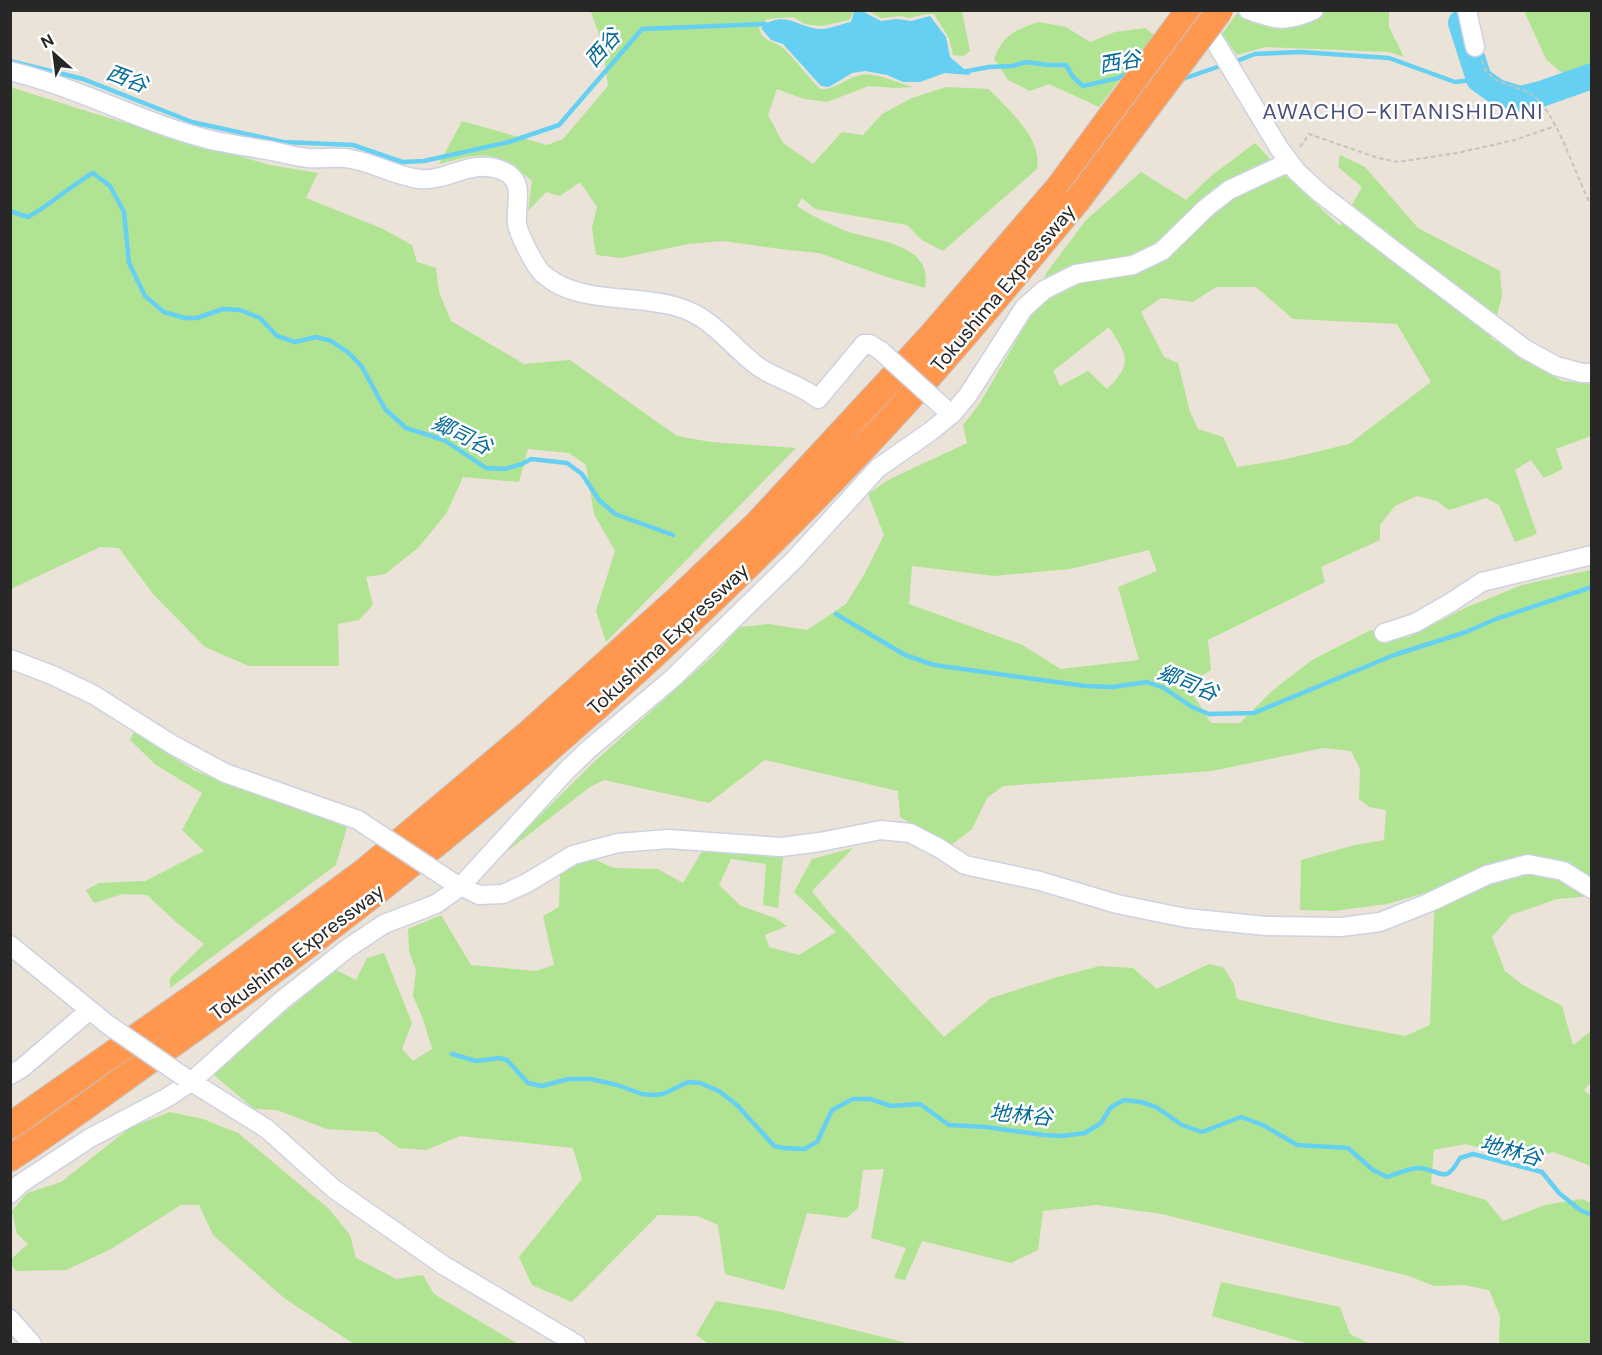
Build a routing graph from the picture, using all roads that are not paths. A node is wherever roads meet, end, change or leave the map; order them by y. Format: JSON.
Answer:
{"nodes":[{"id":1,"x":1248,"y":10,"type":"edge"},
{"id":2,"x":1314,"y":10,"type":"edge"},
{"id":3,"x":1467,"y":10,"type":"edge"},
{"id":4,"x":1202,"y":13,"type":"edge"},
{"id":5,"x":1475,"y":47,"type":"road end"},
{"id":6,"x":10,"y":71,"type":"edge"},
{"id":7,"x":1284,"y":155,"type":"junction"},
{"id":8,"x":1068,"y":194,"type":"junction"},
{"id":9,"x":1592,"y":373,"type":"edge"},
{"id":10,"x":948,"y":410,"type":"junction"},
{"id":11,"x":1592,"y":555,"type":"edge"},
{"id":12,"x":1384,"y":633,"type":"dead end"},
{"id":13,"x":10,"y":659,"type":"edge"},
{"id":14,"x":455,"y":884,"type":"junction"},
{"id":15,"x":1592,"y":889,"type":"edge"},
{"id":16,"x":10,"y":945,"type":"edge"},
{"id":17,"x":90,"y":1010,"type":"junction"},
{"id":18,"x":10,"y":1075,"type":"edge"},
{"id":19,"x":188,"y":1079,"type":"junction"},
{"id":20,"x":10,"y":1126,"type":"edge"},
{"id":21,"x":10,"y":1158,"type":"edge"},
{"id":22,"x":10,"y":1194,"type":"edge"},
{"id":23,"x":10,"y":1319,"type":"edge"},
{"id":24,"x":32,"y":1344,"type":"edge"},
{"id":25,"x":576,"y":1344,"type":"edge"}],
"edges":[{"from":1,"to":2,"type":"street"},
{"from":3,"to":5,"type":"street"},
{"from":4,"to":7,"type":"street"},
{"from":4,"to":8,"type":"highway","name":"Tokushima Expressway","bridge":true},
{"from":6,"to":10,"type":"street","bridge":true},
{"from":7,"to":9,"type":"street"},
{"from":7,"to":10,"type":"street"},
{"from":8,"to":20,"type":"highway","name":"Tokushima Expressway"},
{"from":8,"to":21,"type":"highway","name":"Tokushima Expressway"},
{"from":10,"to":14,"type":"street"},
{"from":11,"to":12,"type":"street"},
{"from":13,"to":14,"type":"street","bridge":true},
{"from":14,"to":15,"type":"street"},
{"from":14,"to":19,"type":"street"},
{"from":16,"to":17,"type":"street"},
{"from":17,"to":18,"type":"street"},
{"from":17,"to":19,"type":"street","bridge":true},
{"from":19,"to":22,"type":"street"},
{"from":19,"to":25,"type":"street"},
{"from":23,"to":24,"type":"street"}]}
